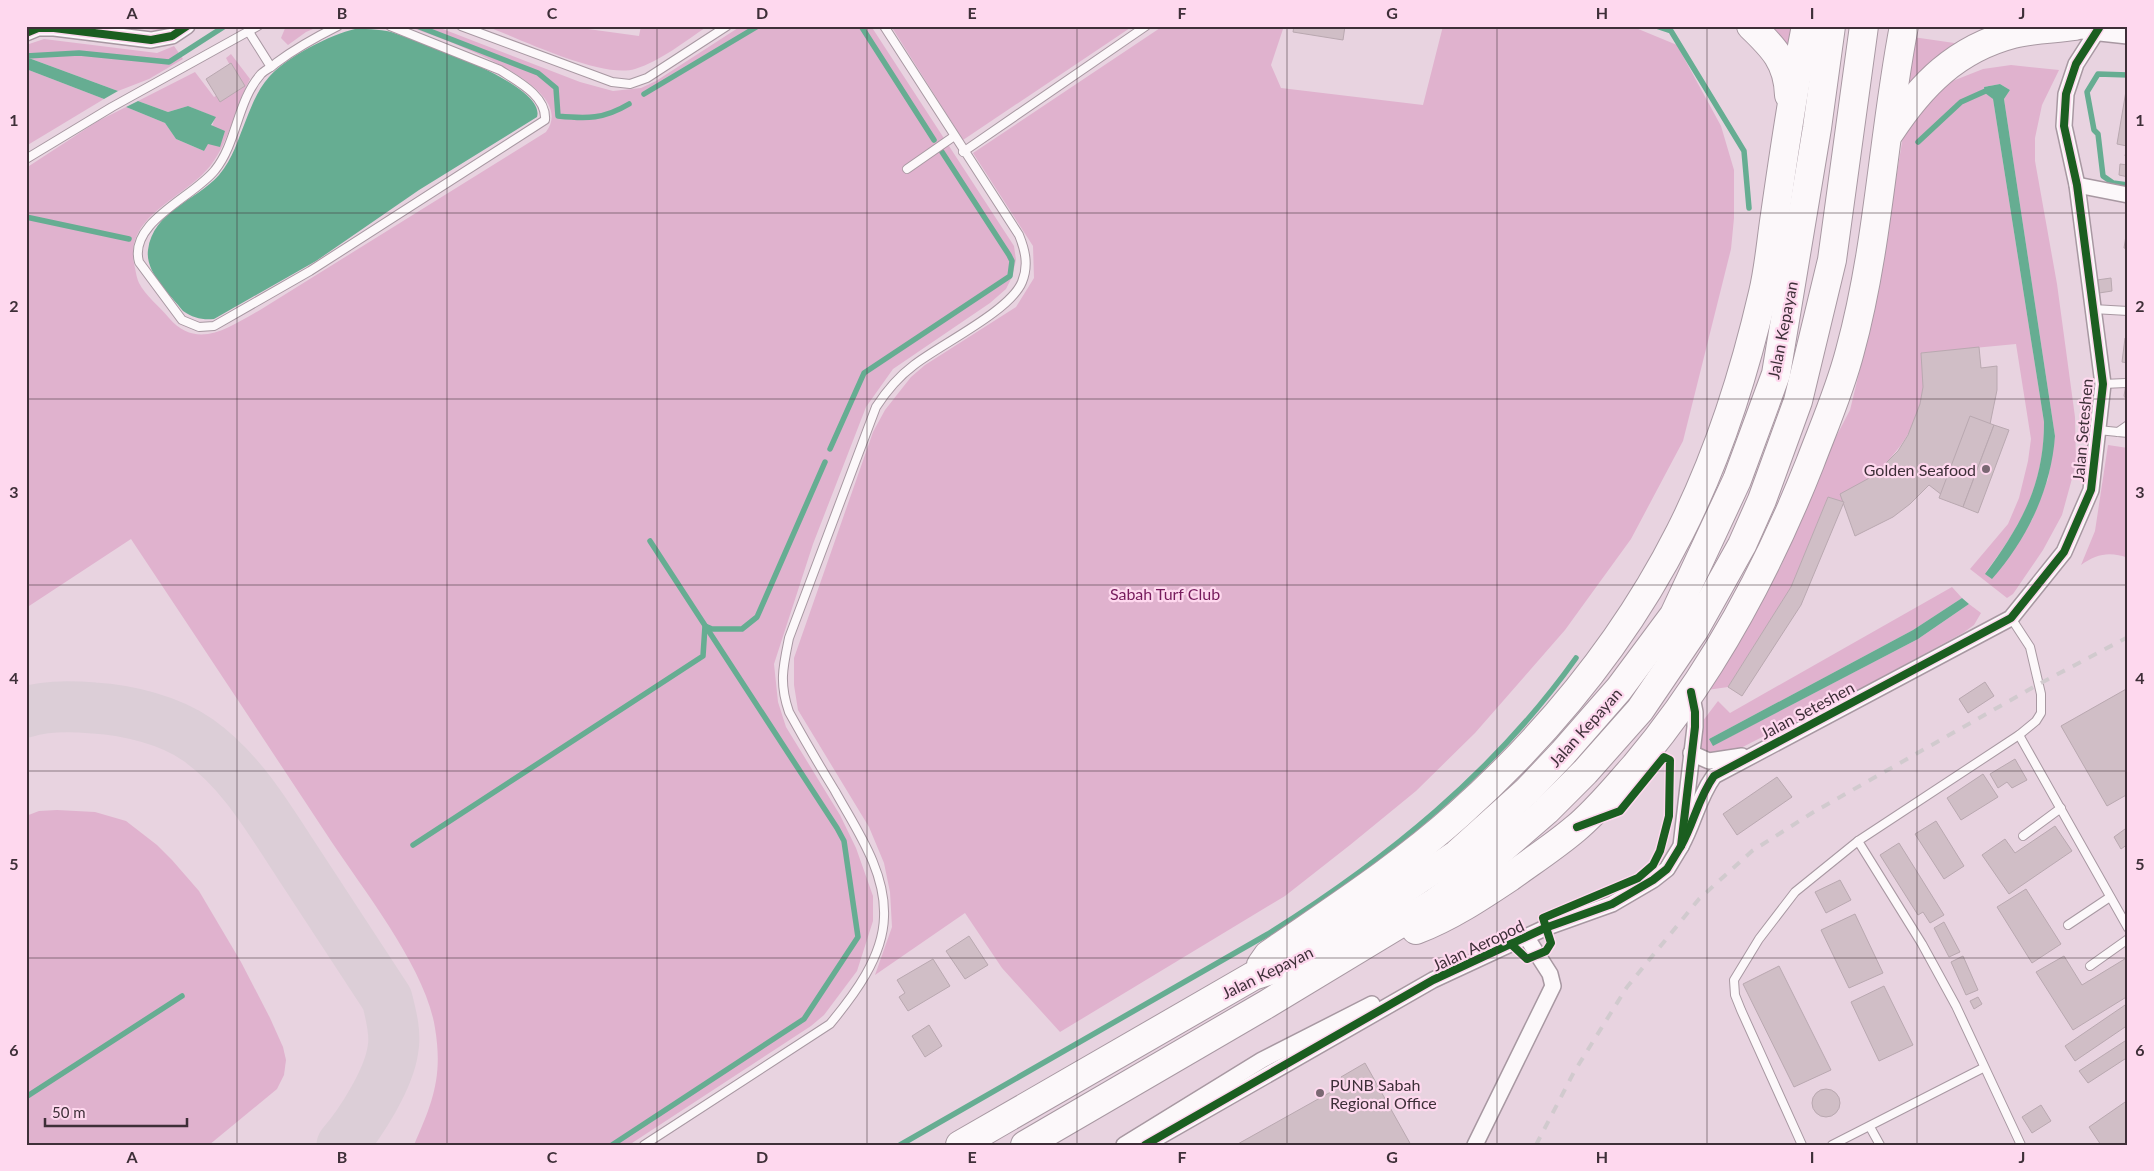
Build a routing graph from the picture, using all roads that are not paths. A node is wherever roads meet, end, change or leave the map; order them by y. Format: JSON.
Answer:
{"nodes":[{"id":1,"x":187,"y":26,"type":"edge"},
{"id":2,"x":258,"y":26,"type":"edge"},
{"id":3,"x":338,"y":26,"type":"edge"},
{"id":4,"x":390,"y":26,"type":"edge"},
{"id":5,"x":461,"y":26,"type":"edge"},
{"id":6,"x":727,"y":26,"type":"edge"},
{"id":7,"x":884,"y":26,"type":"edge"},
{"id":8,"x":1146,"y":26,"type":"edge"},
{"id":9,"x":1751,"y":26,"type":"edge"},
{"id":10,"x":1806,"y":26,"type":"edge"},
{"id":11,"x":1831,"y":26,"type":"edge"},
{"id":12,"x":1864,"y":26,"type":"edge"},
{"id":13,"x":1904,"y":26,"type":"edge"},
{"id":14,"x":2085,"y":27,"type":"edge"},
{"id":15,"x":2128,"y":30,"type":"edge"},
{"id":16,"x":249,"y":32,"type":"junction"},
{"id":17,"x":26,"y":33,"type":"edge"},
{"id":18,"x":272,"y":67,"type":"junction"},
{"id":19,"x":1790,"y":118,"type":"junction"},
{"id":20,"x":953,"y":137,"type":"junction"},
{"id":21,"x":1885,"y":140,"type":"junction"},
{"id":22,"x":963,"y":152,"type":"junction"},
{"id":23,"x":26,"y":159,"type":"edge"},
{"id":24,"x":907,"y":169,"type":"dead end"},
{"id":25,"x":2077,"y":184,"type":"junction"},
{"id":26,"x":2128,"y":195,"type":"edge"},
{"id":27,"x":2093,"y":309,"type":"junction"},
{"id":28,"x":2128,"y":310,"type":"edge"},
{"id":29,"x":2126,"y":383,"type":"dead end"},
{"id":30,"x":2103,"y":384,"type":"junction"},
{"id":31,"x":2128,"y":425,"type":"edge"},
{"id":32,"x":2098,"y":430,"type":"junction"},
{"id":33,"x":2118,"y":432,"type":"junction"},
{"id":34,"x":2128,"y":433,"type":"edge"},
{"id":35,"x":2012,"y":618,"type":"junction"},
{"id":36,"x":1691,"y":692,"type":"junction"},
{"id":37,"x":2019,"y":736,"type":"junction"},
{"id":38,"x":1691,"y":753,"type":"junction"},
{"id":39,"x":1753,"y":754,"type":"junction"},
{"id":40,"x":2060,"y":808,"type":"junction"},
{"id":41,"x":2023,"y":836,"type":"dead end"},
{"id":42,"x":1495,"y":837,"type":"junction"},
{"id":43,"x":1858,"y":841,"type":"junction"},
{"id":44,"x":1681,"y":846,"type":"junction"},
{"id":45,"x":2110,"y":897,"type":"junction"},
{"id":46,"x":2068,"y":925,"type":"dead end"},
{"id":47,"x":2128,"y":928,"type":"edge"},
{"id":48,"x":1527,"y":938,"type":"junction"},
{"id":49,"x":2128,"y":939,"type":"edge"},
{"id":50,"x":1490,"y":954,"type":"junction"},
{"id":51,"x":1331,"y":965,"type":"junction"},
{"id":52,"x":2090,"y":966,"type":"dead end"},
{"id":53,"x":1253,"y":976,"type":"junction"},
{"id":54,"x":1983,"y":1068,"type":"junction"},
{"id":55,"x":1870,"y":1127,"type":"junction"},
{"id":56,"x":644,"y":1145,"type":"edge"},
{"id":57,"x":960,"y":1145,"type":"edge"},
{"id":58,"x":1025,"y":1145,"type":"edge"},
{"id":59,"x":1124,"y":1145,"type":"edge"},
{"id":60,"x":1145,"y":1145,"type":"edge"},
{"id":61,"x":1475,"y":1145,"type":"edge"},
{"id":62,"x":1802,"y":1145,"type":"edge"},
{"id":63,"x":1832,"y":1145,"type":"edge"},
{"id":64,"x":1880,"y":1145,"type":"edge"},
{"id":65,"x":2021,"y":1145,"type":"edge"}],
"edges":[{"from":1,"to":17,"type":"street"},
{"from":2,"to":16,"type":"lane"},
{"from":3,"to":18,"type":"lane"},
{"from":4,"to":18,"type":"lane"},
{"from":5,"to":6,"type":"lane"},
{"from":7,"to":20,"type":"lane"},
{"from":8,"to":22,"type":"lane"},
{"from":9,"to":19,"type":"highway"},
{"from":10,"to":19,"type":"highway"},
{"from":11,"to":42,"type":"highway","name":"Jalan Kepayan"},
{"from":12,"to":42,"type":"highway","name":"Jalan Kepayan"},
{"from":13,"to":21,"type":"highway"},
{"from":14,"to":15,"type":"main road"},
{"from":14,"to":21,"type":"highway"},
{"from":14,"to":25,"type":"street","name":"Jalan Seteshen"},
{"from":16,"to":18,"type":"lane"},
{"from":16,"to":23,"type":"lane"},
{"from":19,"to":53,"type":"highway"},
{"from":20,"to":22,"type":"lane"},
{"from":20,"to":24,"type":"lane"},
{"from":21,"to":36,"type":"highway"},
{"from":22,"to":56,"type":"lane"},
{"from":25,"to":26,"type":"street"},
{"from":25,"to":27,"type":"street","name":"Jalan Seteshen"},
{"from":27,"to":28,"type":"lane"},
{"from":27,"to":30,"type":"street","name":"Jalan Seteshen"},
{"from":29,"to":30,"type":"lane"},
{"from":30,"to":32,"type":"street","name":"Jalan Seteshen"},
{"from":31,"to":33,"type":"lane"},
{"from":32,"to":33,"type":"lane"},
{"from":32,"to":35,"type":"street","name":"Jalan Seteshen"},
{"from":33,"to":34,"type":"lane"},
{"from":35,"to":37,"type":"lane"},
{"from":35,"to":39,"type":"street","name":"Jalan Seteshen"},
{"from":36,"to":38,"type":"street","name":"Jalan Aeropod"},
{"from":36,"to":51,"type":"highway"},
{"from":37,"to":40,"type":"lane"},
{"from":37,"to":43,"type":"lane"},
{"from":38,"to":39,"type":"street","name":"Jalan Seteshen"},
{"from":38,"to":44,"type":"street","name":"Jalan Aeropod"},
{"from":39,"to":44,"type":"street","name":"Jalan Seteshen"},
{"from":40,"to":41,"type":"lane"},
{"from":40,"to":45,"type":"lane"},
{"from":42,"to":51,"type":"highway","name":"Jalan Kepayan"},
{"from":42,"to":53,"type":"highway","name":"Jalan Kepayan"},
{"from":43,"to":54,"type":"lane"},
{"from":43,"to":62,"type":"lane"},
{"from":44,"to":48,"type":"street","name":"Jalan Aeropod"},
{"from":45,"to":46,"type":"lane"},
{"from":45,"to":47,"type":"lane"},
{"from":48,"to":50,"type":"street","name":"Jalan Aeropod"},
{"from":48,"to":61,"type":"street","name":"Jalan Aeropod"},
{"from":49,"to":52,"type":"lane"},
{"from":50,"to":59,"type":"street"},
{"from":50,"to":60,"type":"street","name":"Jalan Aeropod"},
{"from":51,"to":58,"type":"highway","name":"Jalan Kepayan"},
{"from":53,"to":57,"type":"highway","name":"Jalan Kepayan"},
{"from":54,"to":55,"type":"lane"},
{"from":54,"to":65,"type":"lane"},
{"from":55,"to":63,"type":"lane"},
{"from":55,"to":64,"type":"lane"}]}
